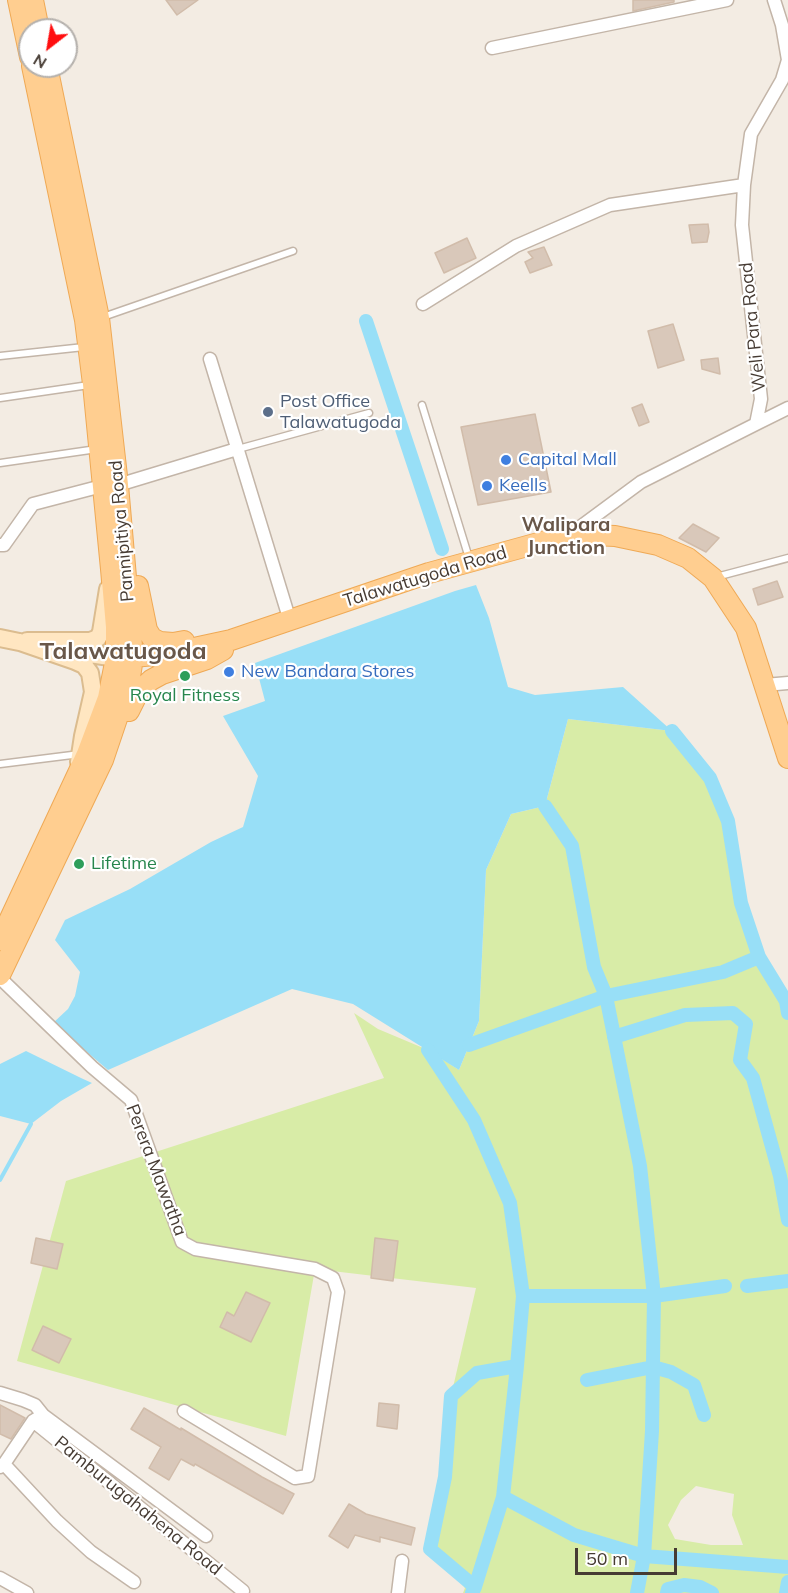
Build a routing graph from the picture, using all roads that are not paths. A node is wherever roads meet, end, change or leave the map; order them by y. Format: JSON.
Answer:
{"nodes":[{"id":1,"x":18,"y":0,"type":"edge"},
{"id":2,"x":33,"y":0,"type":"edge"},
{"id":3,"x":728,"y":0,"type":"edge"},
{"id":4,"x":774,"y":0,"type":"edge"},
{"id":5,"x":22,"y":18,"type":"edge"},
{"id":6,"x":37,"y":18,"type":"edge"},
{"id":7,"x":492,"y":48,"type":"dead end"},
{"id":8,"x":788,"y":60,"type":"edge"},
{"id":9,"x":35,"y":78,"type":"edge"},
{"id":10,"x":48,"y":78,"type":"edge"},
{"id":11,"x":744,"y":185,"type":"junction"},
{"id":12,"x":293,"y":251,"type":"dead end"},
{"id":13,"x":423,"y":304,"type":"dead end"},
{"id":14,"x":92,"y":319,"type":"junction"},
{"id":15,"x":88,"y":347,"type":"junction"},
{"id":16,"x":0,"y":356,"type":"edge"},
{"id":17,"x":210,"y":359,"type":"dead end"},
{"id":18,"x":93,"y":384,"type":"junction"},
{"id":19,"x":0,"y":398,"type":"edge"},
{"id":20,"x":422,"y":405,"type":"dead end"},
{"id":21,"x":788,"y":408,"type":"edge"},
{"id":22,"x":369,"y":413,"type":"dead end"},
{"id":23,"x":756,"y":424,"type":"junction"},
{"id":24,"x":98,"y":449,"type":"junction"},
{"id":25,"x":237,"y":449,"type":"junction"},
{"id":26,"x":0,"y":463,"type":"edge"},
{"id":27,"x":110,"y":485,"type":"junction"},
{"id":28,"x":571,"y":534,"type":"junction"},
{"id":29,"x":123,"y":537,"type":"junction"},
{"id":30,"x":0,"y":545,"type":"edge"},
{"id":31,"x":788,"y":558,"type":"edge"},
{"id":32,"x":470,"y":561,"type":"junction"},
{"id":33,"x":111,"y":569,"type":"junction"},
{"id":34,"x":712,"y":578,"type":"junction"},
{"id":35,"x":291,"y":621,"type":"junction"},
{"id":36,"x":252,"y":634,"type":"junction"},
{"id":37,"x":0,"y":638,"type":"edge"},
{"id":38,"x":20,"y":642,"type":"junction"},
{"id":39,"x":124,"y":658,"type":"junction"},
{"id":40,"x":788,"y":683,"type":"edge"},
{"id":41,"x":765,"y":685,"type":"junction"},
{"id":42,"x":107,"y":747,"type":"junction"},
{"id":43,"x":83,"y":754,"type":"junction"},
{"id":44,"x":788,"y":758,"type":"edge"},
{"id":45,"x":0,"y":764,"type":"edge"},
{"id":46,"x":0,"y":940,"type":"edge"},
{"id":47,"x":0,"y":976,"type":"edge"},
{"id":48,"x":0,"y":1393,"type":"edge"},
{"id":49,"x":184,"y":1411,"type":"dead end"},
{"id":50,"x":38,"y":1418,"type":"junction"},
{"id":51,"x":2,"y":1466,"type":"edge"},
{"id":52,"x":206,"y":1536,"type":"dead end"},
{"id":53,"x":402,"y":1561,"type":"dead end"},
{"id":54,"x":0,"y":1578,"type":"edge"},
{"id":55,"x":134,"y":1582,"type":"dead end"},
{"id":56,"x":243,"y":1591,"type":"dead end"},
{"id":57,"x":27,"y":1593,"type":"edge"},
{"id":58,"x":398,"y":1593,"type":"edge"}],
"edges":[{"from":1,"to":5,"type":"main road"},
{"from":2,"to":6,"type":"main road"},
{"from":3,"to":7,"type":"street"},
{"from":4,"to":8,"type":"street","name":"Weli Para Road"},
{"from":8,"to":11,"type":"street","name":"Weli Para Road"},
{"from":9,"to":14,"type":"main road","name":"Pannipitiya Road"},
{"from":10,"to":14,"type":"main road","name":"Pannipitiya Road"},
{"from":11,"to":13,"type":"street"},
{"from":11,"to":23,"type":"street","name":"Weli Para Road"},
{"from":12,"to":14,"type":"lane"},
{"from":14,"to":15,"type":"main road","name":"Pannipitiya Road"},
{"from":14,"to":27,"type":"main road","name":"Pannipitiya Road"},
{"from":15,"to":16,"type":"lane"},
{"from":15,"to":18,"type":"main road","name":"Pannipitiya Road"},
{"from":17,"to":25,"type":"street"},
{"from":18,"to":19,"type":"lane"},
{"from":18,"to":24,"type":"main road","name":"Pannipitiya Road"},
{"from":20,"to":32,"type":"lane"},
{"from":21,"to":23,"type":"street"},
{"from":22,"to":25,"type":"lane"},
{"from":23,"to":28,"type":"street"},
{"from":24,"to":26,"type":"lane"},
{"from":24,"to":27,"type":"main road","name":"Pannipitiya Road"},
{"from":25,"to":27,"type":"street"},
{"from":25,"to":35,"type":"street"},
{"from":27,"to":29,"type":"main road","name":"Pannipitiya Road"},
{"from":27,"to":30,"type":"street"},
{"from":27,"to":33,"type":"main road","name":"Pannipitiya Road"},
{"from":28,"to":32,"type":"main road","name":"Talawatugoda Road"},
{"from":28,"to":34,"type":"main road","name":"Talawatugoda Road"},
{"from":29,"to":36,"type":"main road"},
{"from":29,"to":39,"type":"main road","name":"Pannipitiya Road"},
{"from":31,"to":34,"type":"lane"},
{"from":32,"to":35,"type":"main road","name":"Talawatugoda Road"},
{"from":33,"to":38,"type":"main road"},
{"from":33,"to":39,"type":"main road","name":"Pannipitiya Road"},
{"from":34,"to":41,"type":"main road","name":"Talawatugoda Road"},
{"from":35,"to":36,"type":"main road","name":"Talawatugoda Road"},
{"from":36,"to":39,"type":"main road","name":"Talawatugoda Road"},
{"from":36,"to":42,"type":"main road"},
{"from":37,"to":38,"type":"main road"},
{"from":38,"to":39,"type":"main road"},
{"from":38,"to":43,"type":"main road"},
{"from":39,"to":42,"type":"main road","name":"Pannipitiya Road"},
{"from":39,"to":43,"type":"main road","name":"Pannipitiya Road"},
{"from":40,"to":41,"type":"street"},
{"from":41,"to":44,"type":"main road","name":"Talawatugoda Road"},
{"from":42,"to":47,"type":"main road","name":"Pannipitiya Road"},
{"from":43,"to":45,"type":"lane"},
{"from":43,"to":46,"type":"main road","name":"Pannipitiya Road"},
{"from":47,"to":49,"type":"street","name":"Perera Mawatha"},
{"from":48,"to":50,"type":"street","name":"Pamburugahahena Road"},
{"from":50,"to":51,"type":"street"},
{"from":50,"to":52,"type":"street","name":"Pamburugahahena Road"},
{"from":50,"to":56,"type":"street","name":"Pamburugahahena Road"},
{"from":51,"to":55,"type":"street"},
{"from":53,"to":58,"type":"street"},
{"from":54,"to":57,"type":"street"}]}
